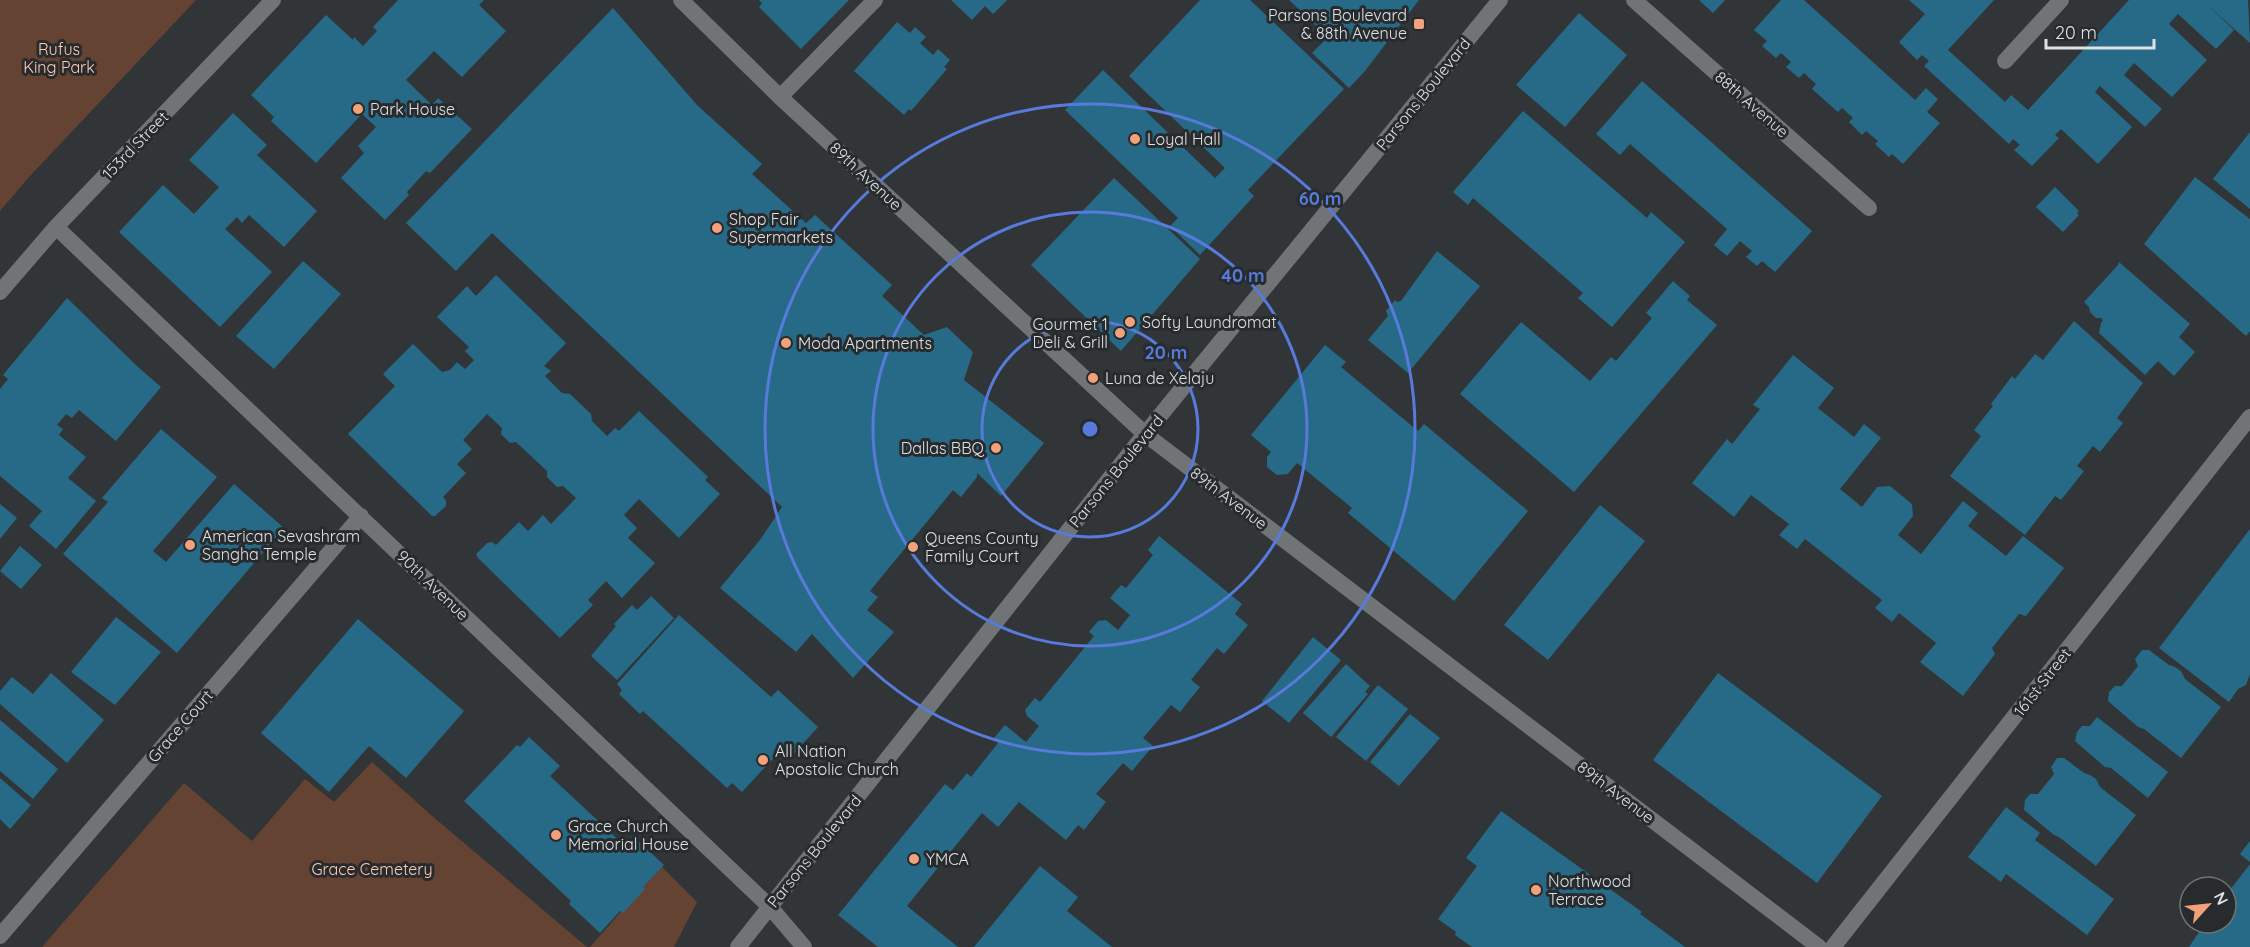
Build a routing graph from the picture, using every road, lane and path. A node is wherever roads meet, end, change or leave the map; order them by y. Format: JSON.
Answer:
{"nodes":[{"id":1,"x":273,"y":0,"type":"edge"},
{"id":2,"x":681,"y":0,"type":"edge"},
{"id":3,"x":875,"y":0,"type":"edge"},
{"id":4,"x":1500,"y":0,"type":"edge"},
{"id":5,"x":1634,"y":0,"type":"edge"},
{"id":6,"x":2061,"y":0,"type":"edge"},
{"id":7,"x":2005,"y":61,"type":"dead end"},
{"id":8,"x":780,"y":97,"type":"junction"},
{"id":9,"x":1869,"y":208,"type":"dead end"},
{"id":10,"x":56,"y":227,"type":"junction"},
{"id":11,"x":0,"y":292,"type":"edge"},
{"id":12,"x":2250,"y":417,"type":"edge"},
{"id":13,"x":1145,"y":434,"type":"junction"},
{"id":14,"x":361,"y":516,"type":"junction"},
{"id":15,"x":770,"y":907,"type":"junction"},
{"id":16,"x":0,"y":936,"type":"edge"},
{"id":17,"x":738,"y":947,"type":"edge"},
{"id":18,"x":804,"y":947,"type":"edge"},
{"id":19,"x":1819,"y":947,"type":"edge"},
{"id":20,"x":1833,"y":947,"type":"edge"}],
"edges":[{"from":1,"to":10,"type":"street","name":"153rd Street"},
{"from":2,"to":8,"type":"street","name":"89th Avenue"},
{"from":3,"to":8,"type":"street"},
{"from":4,"to":13,"type":"street","name":"Parsons Boulevard"},
{"from":5,"to":9,"type":"street","name":"88th Avenue"},
{"from":6,"to":7,"type":"street"},
{"from":8,"to":13,"type":"street","name":"89th Avenue"},
{"from":10,"to":11,"type":"street","name":"153rd Street"},
{"from":10,"to":14,"type":"street","name":"90th Avenue"},
{"from":12,"to":20,"type":"street","name":"161st Street"},
{"from":13,"to":15,"type":"street","name":"Parsons Boulevard"},
{"from":13,"to":19,"type":"street","name":"89th Avenue"},
{"from":14,"to":15,"type":"street","name":"90th Avenue"},
{"from":14,"to":16,"type":"street","name":"Grace Court"},
{"from":15,"to":17,"type":"street","name":"Parsons Boulevard"},
{"from":15,"to":18,"type":"street","name":"90th Avenue"}]}
